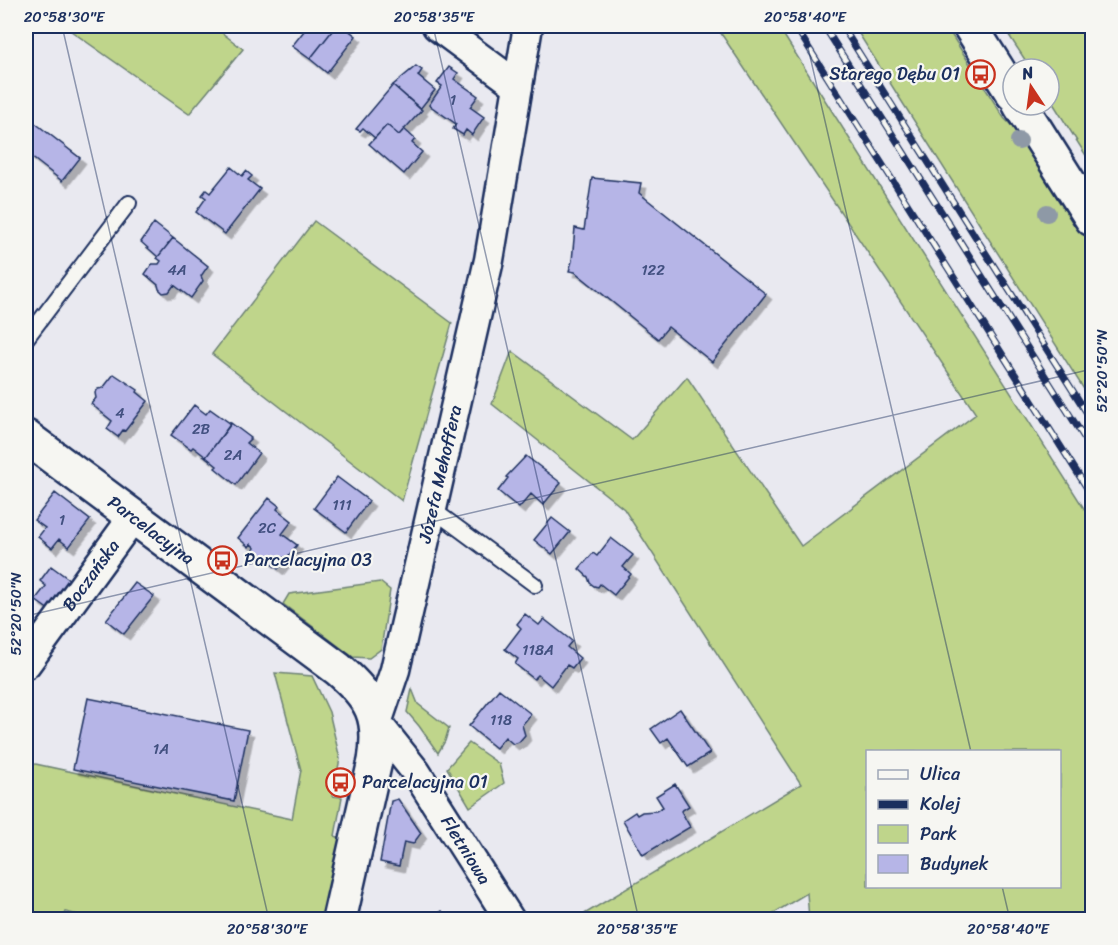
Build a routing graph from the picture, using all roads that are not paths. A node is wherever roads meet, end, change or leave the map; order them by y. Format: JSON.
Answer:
{"nodes":[{"id":1,"x":437,"y":26,"type":"edge"},
{"id":2,"x":528,"y":26,"type":"edge"},
{"id":3,"x":970,"y":26,"type":"edge"},
{"id":4,"x":1001,"y":75,"type":"edge"},
{"id":5,"x":518,"y":86,"type":"junction"},
{"id":6,"x":1028,"y":117,"type":"edge"},
{"id":7,"x":129,"y":202,"type":"dead end"},
{"id":8,"x":1092,"y":219,"type":"edge"},
{"id":9,"x":26,"y":339,"type":"edge"},
{"id":10,"x":26,"y":437,"type":"edge"},
{"id":11,"x":432,"y":509,"type":"junction"},
{"id":12,"x":134,"y":516,"type":"junction"},
{"id":13,"x":535,"y":585,"type":"dead end"},
{"id":14,"x":26,"y":664,"type":"edge"},
{"id":15,"x":377,"y":723,"type":"junction"},
{"id":16,"x":339,"y":920,"type":"edge"},
{"id":17,"x":510,"y":920,"type":"edge"}],
"edges":[{"from":1,"to":5,"type":"street"},
{"from":2,"to":5,"type":"street","name":"Józefa Mehoffera"},
{"from":3,"to":4,"type":"street"},
{"from":5,"to":11,"type":"street","name":"Józefa Mehoffera"},
{"from":6,"to":8,"type":"street"},
{"from":7,"to":9,"type":"lane"},
{"from":10,"to":12,"type":"street","name":"Parcelacyjna"},
{"from":11,"to":13,"type":"lane"},
{"from":11,"to":15,"type":"street","name":"Józefa Mehoffera"},
{"from":12,"to":14,"type":"street","name":"Boczańska"},
{"from":12,"to":15,"type":"street","name":"Parcelacyjna"},
{"from":15,"to":16,"type":"street","name":"Józefa Mehoffera"},
{"from":15,"to":17,"type":"street","name":"Fletniowa"}]}
